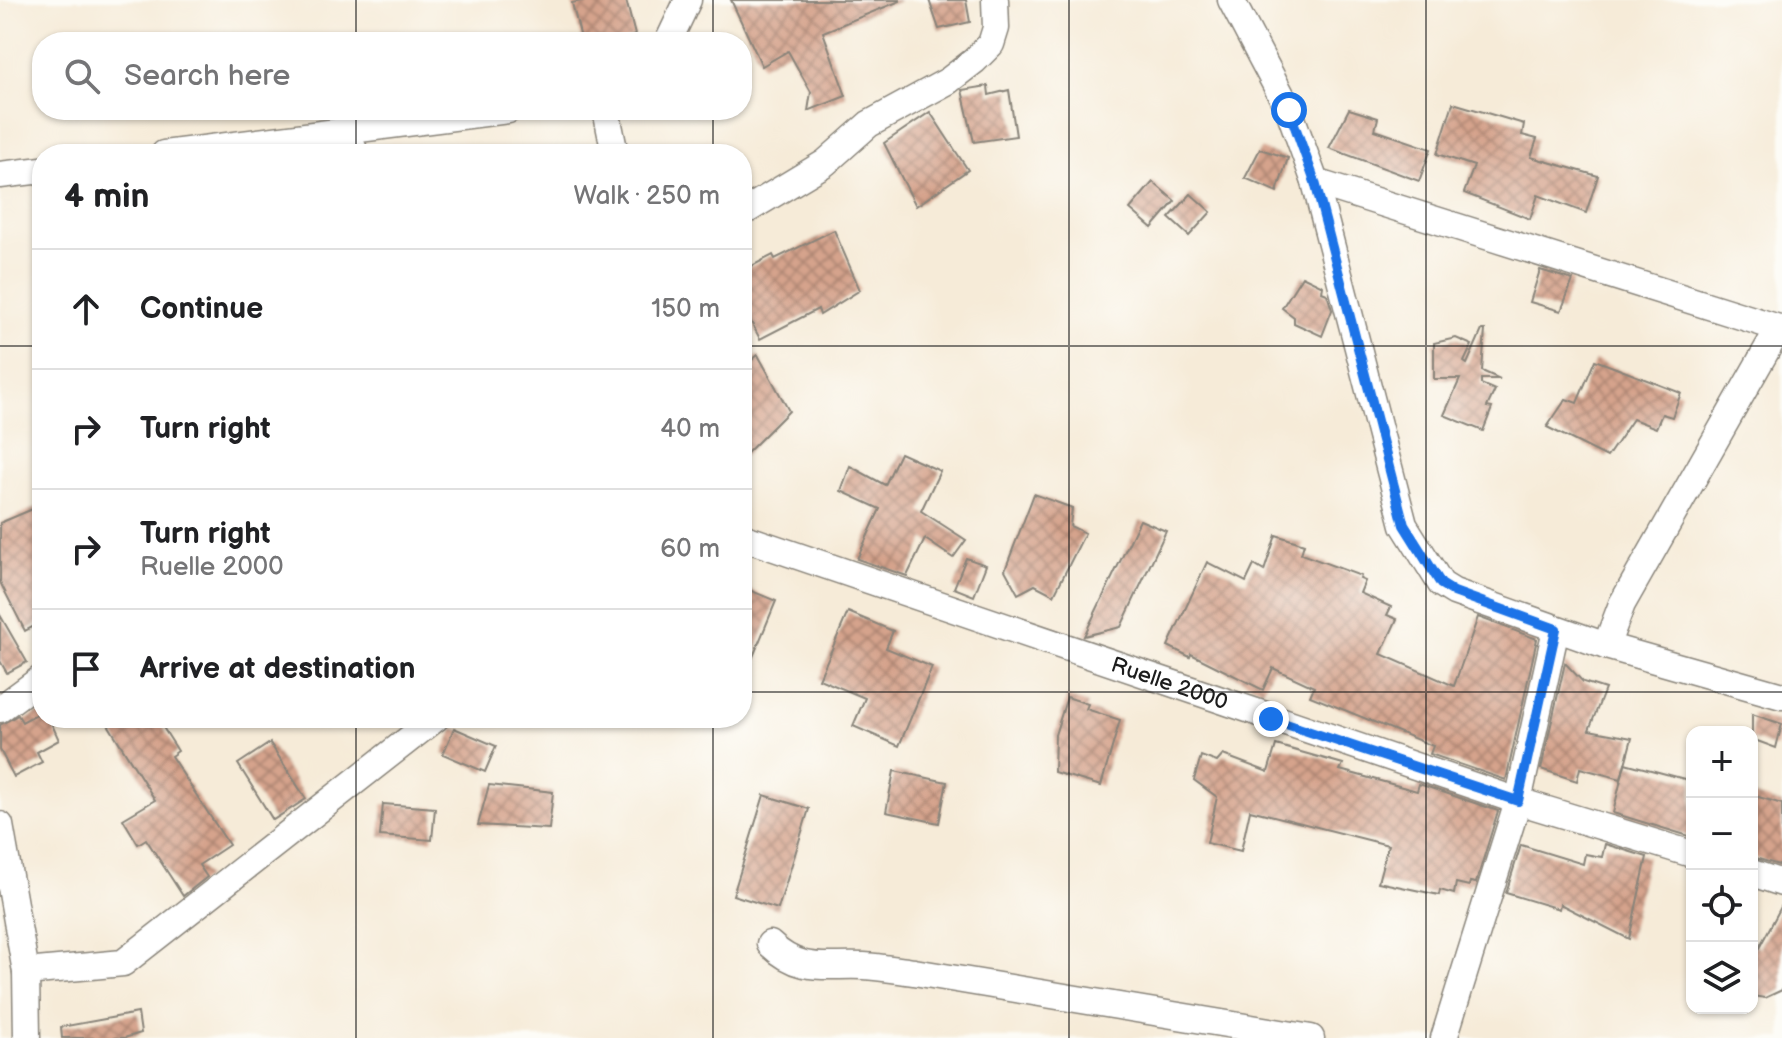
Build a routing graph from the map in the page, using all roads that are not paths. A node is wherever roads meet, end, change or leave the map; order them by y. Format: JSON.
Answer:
{"nodes":[{"id":1,"x":688,"y":0,"type":"edge"},
{"id":2,"x":995,"y":0,"type":"edge"},
{"id":3,"x":1231,"y":0,"type":"edge"},
{"id":4,"x":673,"y":32,"type":"edge"},
{"id":5,"x":459,"y":120,"type":"edge"},
{"id":6,"x":608,"y":120,"type":"edge"},
{"id":7,"x":351,"y":142,"type":"edge"},
{"id":8,"x":320,"y":144,"type":"edge"},
{"id":9,"x":613,"y":144,"type":"edge"},
{"id":10,"x":32,"y":171,"type":"edge"},
{"id":11,"x":0,"y":175,"type":"edge"},
{"id":12,"x":1315,"y":182,"type":"junction"},
{"id":13,"x":752,"y":207,"type":"edge"},
{"id":14,"x":1780,"y":328,"type":"edge"},
{"id":15,"x":752,"y":540,"type":"edge"},
{"id":16,"x":1556,"y":629,"type":"junction"},
{"id":17,"x":1606,"y":646,"type":"junction"},
{"id":18,"x":32,"y":685,"type":"edge"},
{"id":19,"x":1782,"y":696,"type":"edge"},
{"id":20,"x":0,"y":709,"type":"edge"},
{"id":21,"x":423,"y":728,"type":"edge"},
{"id":22,"x":1518,"y":801,"type":"junction"},
{"id":23,"x":0,"y":825,"type":"edge"},
{"id":24,"x":1686,"y":852,"type":"edge"},
{"id":25,"x":1758,"y":875,"type":"edge"},
{"id":26,"x":1782,"y":883,"type":"edge"},
{"id":27,"x":770,"y":944,"type":"dead end"},
{"id":28,"x":26,"y":972,"type":"junction"},
{"id":29,"x":27,"y":1038,"type":"edge"},
{"id":30,"x":1311,"y":1038,"type":"edge"},
{"id":31,"x":1444,"y":1038,"type":"edge"}],
"edges":[{"from":1,"to":4,"type":"street"},
{"from":2,"to":13,"type":"street"},
{"from":3,"to":12,"type":"street"},
{"from":5,"to":7,"type":"street"},
{"from":6,"to":9,"type":"street"},
{"from":7,"to":8,"type":"street"},
{"from":10,"to":11,"type":"street"},
{"from":12,"to":14,"type":"street"},
{"from":12,"to":16,"type":"street"},
{"from":14,"to":17,"type":"street"},
{"from":15,"to":22,"type":"street","name":"Ruelle 2000"},
{"from":16,"to":17,"type":"street"},
{"from":16,"to":22,"type":"street"},
{"from":17,"to":19,"type":"street"},
{"from":18,"to":20,"type":"street"},
{"from":21,"to":28,"type":"street"},
{"from":22,"to":24,"type":"street","name":"Ruelle 2000"},
{"from":22,"to":31,"type":"street"},
{"from":23,"to":28,"type":"street"},
{"from":25,"to":26,"type":"street"},
{"from":27,"to":30,"type":"street"},
{"from":28,"to":29,"type":"street"}]}
